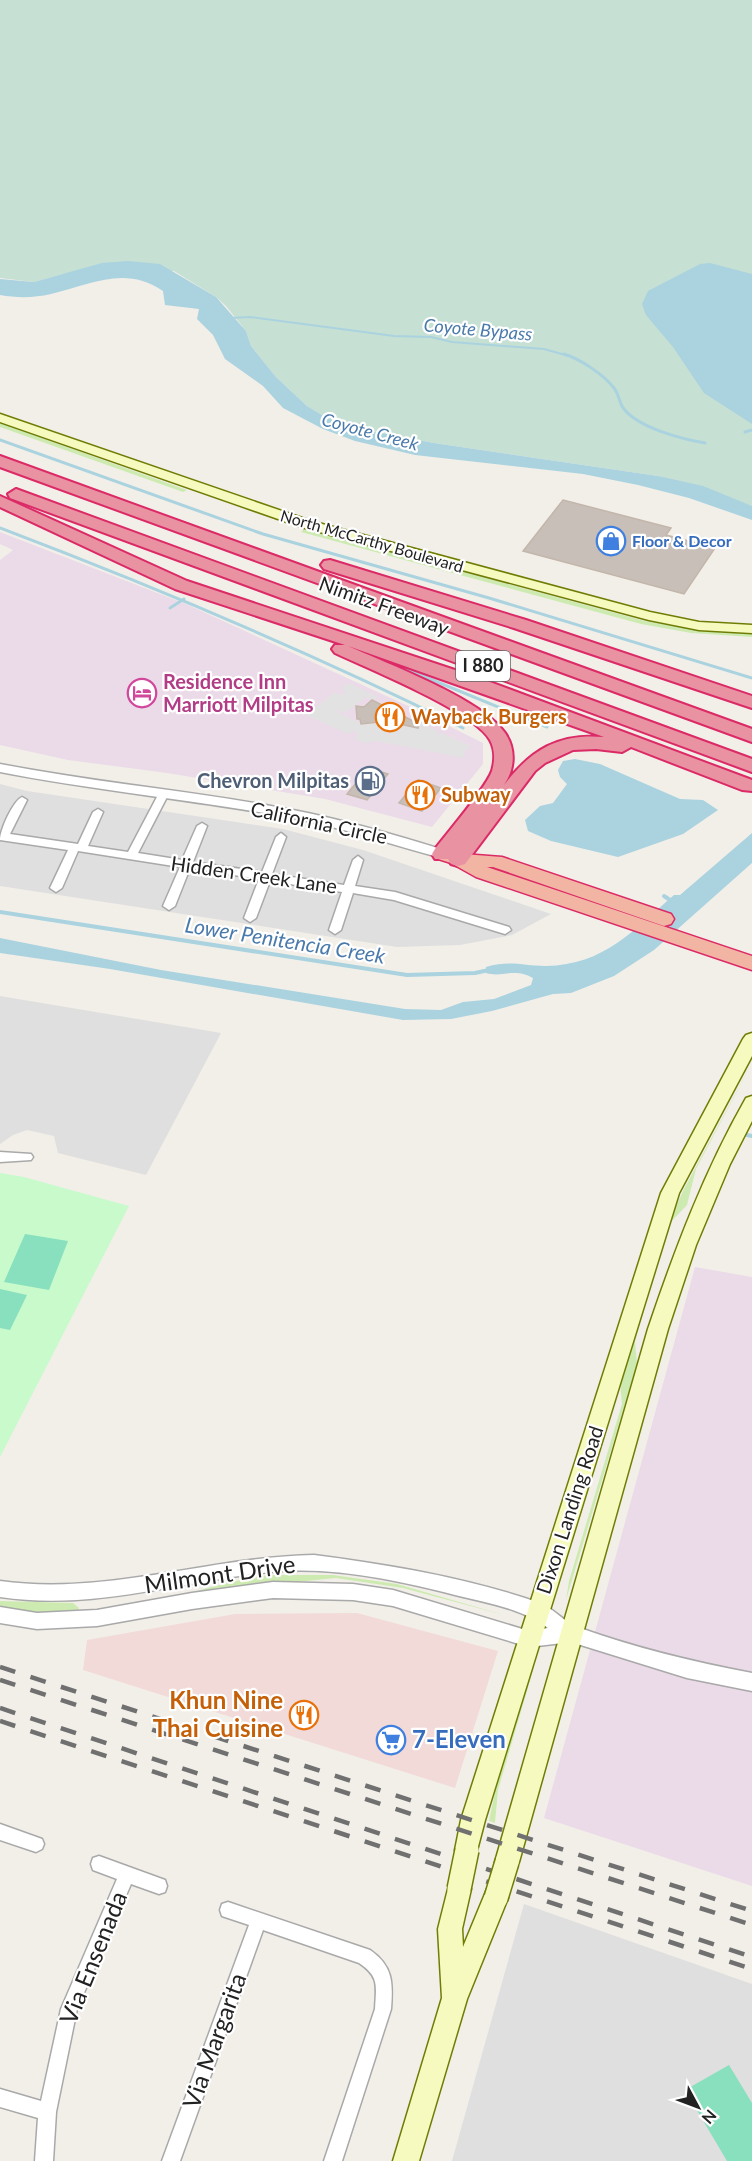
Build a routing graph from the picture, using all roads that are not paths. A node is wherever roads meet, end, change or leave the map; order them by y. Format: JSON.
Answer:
{"nodes":[{"id":1,"x":0,"y":418,"type":"edge"},
{"id":2,"x":0,"y":429,"type":"edge"},
{"id":3,"x":99,"y":459,"type":"junction"},
{"id":4,"x":0,"y":461,"type":"edge"},
{"id":5,"x":0,"y":488,"type":"edge"},
{"id":6,"x":0,"y":501,"type":"edge"},
{"id":7,"x":196,"y":532,"type":"junction"},
{"id":8,"x":434,"y":565,"type":"junction"},
{"id":9,"x":274,"y":617,"type":"junction"},
{"id":10,"x":752,"y":629,"type":"edge"},
{"id":11,"x":752,"y":640,"type":"edge"},
{"id":12,"x":528,"y":654,"type":"junction"},
{"id":13,"x":752,"y":702,"type":"edge"},
{"id":14,"x":752,"y":725,"type":"edge"},
{"id":15,"x":752,"y":736,"type":"edge"},
{"id":16,"x":752,"y":766,"type":"edge"},
{"id":17,"x":0,"y":768,"type":"edge"},
{"id":18,"x":751,"y":787,"type":"edge"},
{"id":19,"x":164,"y":795,"type":"junction"},
{"id":20,"x":22,"y":800,"type":"dead end"},
{"id":21,"x":98,"y":812,"type":"dead end"},
{"id":22,"x":202,"y":826,"type":"dead end"},
{"id":23,"x":1,"y":837,"type":"edge"},
{"id":24,"x":281,"y":837,"type":"dead end"},
{"id":25,"x":78,"y":848,"type":"junction"},
{"id":26,"x":132,"y":855,"type":"junction"},
{"id":27,"x":450,"y":857,"type":"junction"},
{"id":28,"x":358,"y":860,"type":"dead end"},
{"id":29,"x":186,"y":865,"type":"junction"},
{"id":30,"x":266,"y":877,"type":"junction"},
{"id":31,"x":56,"y":888,"type":"dead end"},
{"id":32,"x":347,"y":889,"type":"junction"},
{"id":33,"x":169,"y":906,"type":"dead end"},
{"id":34,"x":250,"y":918,"type":"dead end"},
{"id":35,"x":334,"y":930,"type":"dead end"},
{"id":36,"x":505,"y":930,"type":"dead end"},
{"id":37,"x":698,"y":937,"type":"junction"},
{"id":38,"x":752,"y":948,"type":"edge"},
{"id":39,"x":752,"y":963,"type":"edge"},
{"id":40,"x":752,"y":1039,"type":"edge"},
{"id":41,"x":752,"y":1103,"type":"edge"},
{"id":42,"x":0,"y":1157,"type":"edge"},
{"id":43,"x":27,"y":1157,"type":"dead end"},
{"id":44,"x":0,"y":1590,"type":"edge"},
{"id":45,"x":538,"y":1610,"type":"junction"},
{"id":46,"x":0,"y":1615,"type":"edge"},
{"id":47,"x":571,"y":1634,"type":"junction"},
{"id":48,"x":529,"y":1639,"type":"junction"},
{"id":49,"x":752,"y":1682,"type":"edge"},
{"id":50,"x":1,"y":1835,"type":"edge"},
{"id":51,"x":36,"y":1844,"type":"dead end"},
{"id":52,"x":99,"y":1864,"type":"dead end"},
{"id":53,"x":127,"y":1875,"type":"junction"},
{"id":54,"x":159,"y":1886,"type":"dead end"},
{"id":55,"x":228,"y":1910,"type":"dead end"},
{"id":56,"x":260,"y":1920,"type":"junction"},
{"id":57,"x":454,"y":1999,"type":"junction"},
{"id":58,"x":0,"y":2098,"type":"edge"},
{"id":59,"x":47,"y":2112,"type":"junction"},
{"id":60,"x":44,"y":2161,"type":"edge"},
{"id":61,"x":171,"y":2161,"type":"edge"},
{"id":62,"x":333,"y":2161,"type":"edge"},
{"id":63,"x":406,"y":2161,"type":"edge"}],
"edges":[{"from":1,"to":3,"type":"main road","name":"North McCarthy Boulevard"},
{"from":2,"to":3,"type":"main road","name":"North McCarthy Boulevard"},
{"from":3,"to":8,"type":"main road","name":"North McCarthy Boulevard"},
{"from":4,"to":7,"type":"highway","name":"Nimitz Freeway","number":"I 880"},
{"from":5,"to":16,"type":"highway","name":"Nimitz Freeway","number":"I 880"},
{"from":6,"to":9,"type":"highway"},
{"from":7,"to":12,"type":"highway","name":"Nimitz Freeway","number":"I 880"},
{"from":7,"to":13,"type":"highway"},
{"from":8,"to":10,"type":"main road","name":"North McCarthy Boulevard"},
{"from":8,"to":11,"type":"main road","name":"North McCarthy Boulevard"},
{"from":9,"to":18,"type":"highway"},
{"from":9,"to":27,"type":"highway"},
{"from":12,"to":14,"type":"highway"},
{"from":12,"to":15,"type":"highway","name":"Nimitz Freeway","number":"I 880"},
{"from":17,"to":19,"type":"street","name":"California Circle"},
{"from":18,"to":27,"type":"highway"},
{"from":19,"to":26,"type":"street"},
{"from":19,"to":27,"type":"street","name":"California Circle"},
{"from":20,"to":23,"type":"street"},
{"from":21,"to":25,"type":"street"},
{"from":22,"to":29,"type":"street"},
{"from":23,"to":25,"type":"street","name":"Hidden Creek Lane"},
{"from":24,"to":30,"type":"street"},
{"from":25,"to":26,"type":"street","name":"Hidden Creek Lane"},
{"from":25,"to":31,"type":"street"},
{"from":26,"to":29,"type":"street","name":"Hidden Creek Lane"},
{"from":27,"to":37,"type":"highway","name":"California Circle"},
{"from":28,"to":32,"type":"street"},
{"from":29,"to":30,"type":"street","name":"Hidden Creek Lane"},
{"from":29,"to":33,"type":"street"},
{"from":30,"to":32,"type":"street","name":"Hidden Creek Lane"},
{"from":30,"to":34,"type":"street"},
{"from":32,"to":35,"type":"street"},
{"from":32,"to":36,"type":"street","name":"Hidden Creek Lane"},
{"from":37,"to":38,"type":"highway","name":"California Circle"},
{"from":37,"to":39,"type":"highway","name":"California Circle"},
{"from":40,"to":45,"type":"main road","name":"Dixon Landing Road"},
{"from":41,"to":47,"type":"main road","name":"Dixon Landing Road"},
{"from":42,"to":43,"type":"street"},
{"from":44,"to":45,"type":"street","name":"Milmont Drive"},
{"from":45,"to":47,"type":"street","name":"Milmont Drive"},
{"from":45,"to":48,"type":"main road","name":"Dixon Landing Road"},
{"from":46,"to":48,"type":"street","name":"Milmont Drive"},
{"from":47,"to":48,"type":"street","name":"Milmont Drive"},
{"from":47,"to":49,"type":"street","name":"Milmont Drive"},
{"from":47,"to":57,"type":"main road","name":"Dixon Landing Road","bridge":true},
{"from":48,"to":57,"type":"main road","name":"Dixon Landing Road","bridge":true},
{"from":50,"to":51,"type":"street"},
{"from":52,"to":53,"type":"street"},
{"from":53,"to":54,"type":"street"},
{"from":53,"to":59,"type":"street","name":"Via Ensenada"},
{"from":55,"to":56,"type":"street"},
{"from":56,"to":61,"type":"street","name":"Via Margarita"},
{"from":56,"to":62,"type":"street"},
{"from":57,"to":63,"type":"main road","name":"Dixon Landing Road"},
{"from":58,"to":59,"type":"street"},
{"from":59,"to":60,"type":"street","name":"Via Ensenada"}]}
